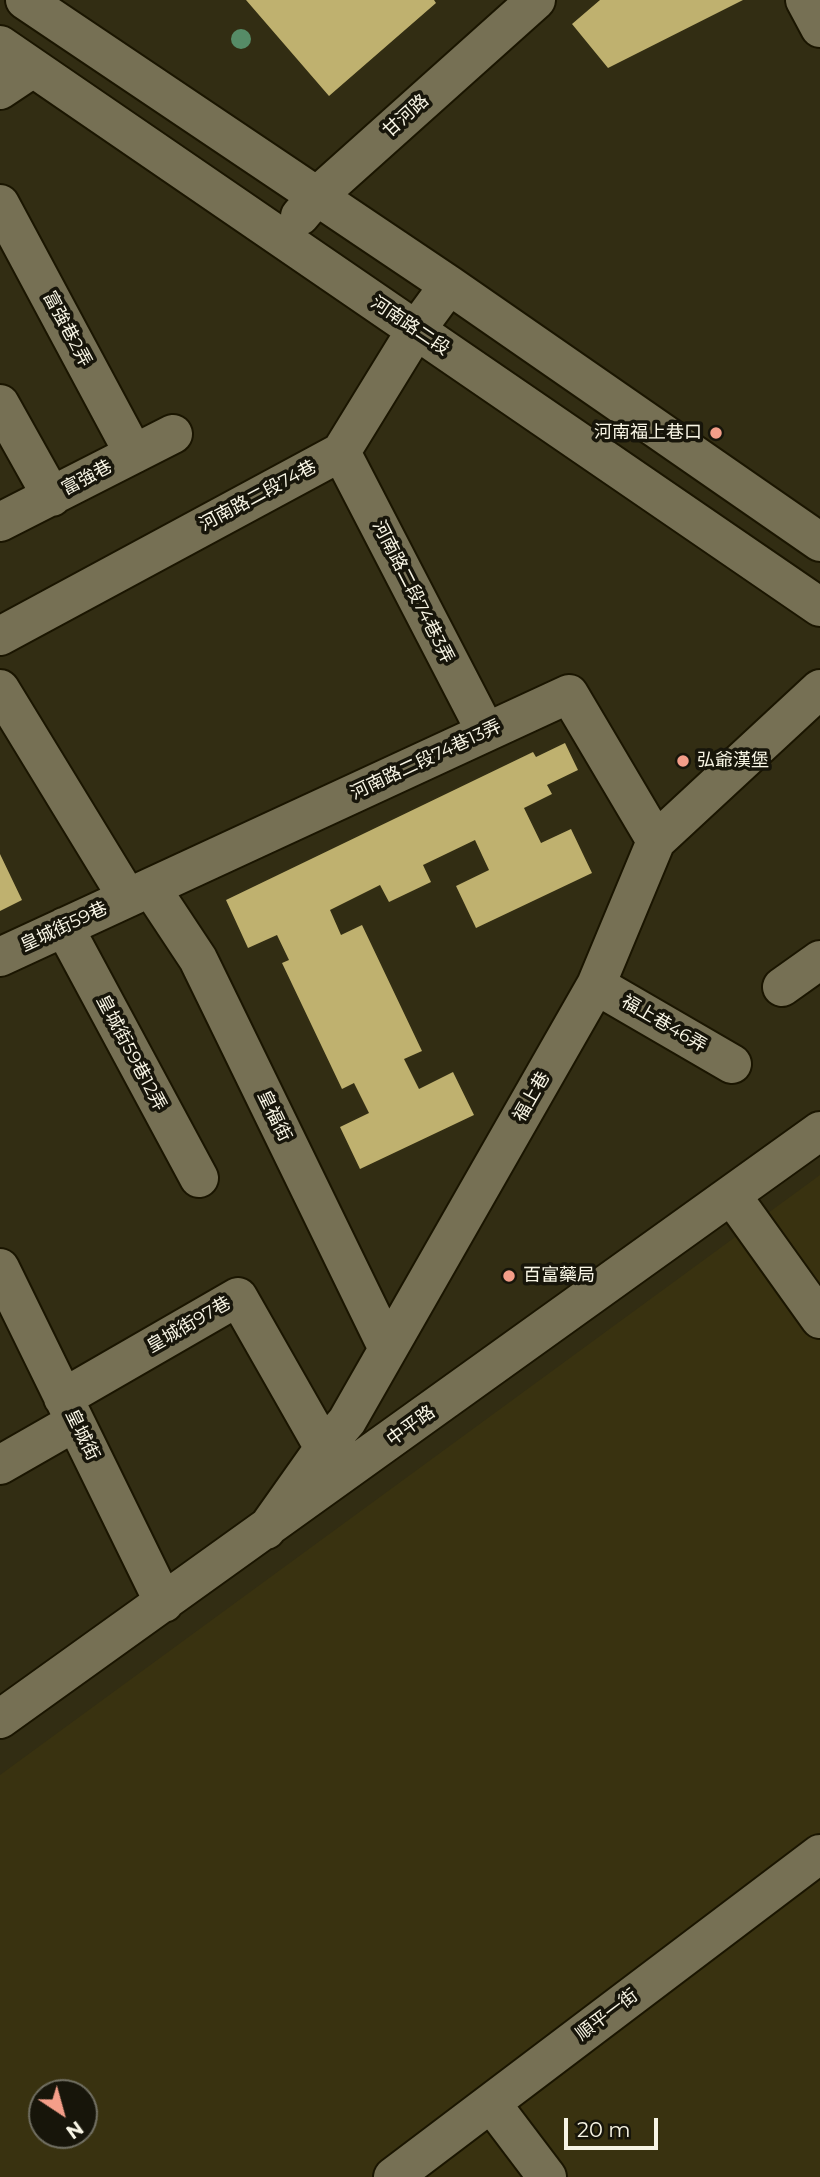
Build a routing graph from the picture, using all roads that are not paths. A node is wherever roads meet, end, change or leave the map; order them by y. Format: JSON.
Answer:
{"nodes":[{"id":1,"x":25,"y":0,"type":"edge"},
{"id":2,"x":536,"y":0,"type":"edge"},
{"id":3,"x":805,"y":0,"type":"edge"},
{"id":4,"x":820,"y":28,"type":"edge"},
{"id":5,"x":0,"y":45,"type":"edge"},
{"id":6,"x":33,"y":68,"type":"junction"},
{"id":7,"x":0,"y":90,"type":"edge"},
{"id":8,"x":316,"y":197,"type":"junction"},
{"id":9,"x":0,"y":204,"type":"edge"},
{"id":10,"x":282,"y":238,"type":"junction"},
{"id":11,"x":449,"y":285,"type":"junction"},
{"id":12,"x":416,"y":330,"type":"junction"},
{"id":13,"x":0,"y":404,"type":"edge"},
{"id":14,"x":173,"y":434,"type":"dead end"},
{"id":15,"x":341,"y":452,"type":"junction"},
{"id":16,"x":134,"y":454,"type":"junction"},
{"id":17,"x":52,"y":497,"type":"junction"},
{"id":18,"x":0,"y":522,"type":"edge"},
{"id":19,"x":820,"y":542,"type":"edge"},
{"id":20,"x":820,"y":607,"type":"edge"},
{"id":21,"x":0,"y":636,"type":"edge"},
{"id":22,"x":0,"y":689,"type":"edge"},
{"id":23,"x":820,"y":689,"type":"edge"},
{"id":24,"x":486,"y":732,"type":"junction"},
{"id":25,"x":656,"y":841,"type":"junction"},
{"id":26,"x":139,"y":892,"type":"junction"},
{"id":27,"x":64,"y":927,"type":"junction"},
{"id":28,"x":0,"y":957,"type":"edge"},
{"id":29,"x":820,"y":960,"type":"edge"},
{"id":30,"x":596,"y":985,"type":"junction"},
{"id":31,"x":782,"y":987,"type":"dead end"},
{"id":32,"x":732,"y":1064,"type":"dead end"},
{"id":33,"x":820,"y":1131,"type":"edge"},
{"id":34,"x":199,"y":1178,"type":"dead end"},
{"id":35,"x":732,"y":1196,"type":"junction"},
{"id":36,"x":0,"y":1268,"type":"edge"},
{"id":37,"x":820,"y":1319,"type":"edge"},
{"id":38,"x":12,"y":1322,"type":"edge"},
{"id":39,"x":388,"y":1349,"type":"junction"},
{"id":40,"x":69,"y":1410,"type":"junction"},
{"id":41,"x":324,"y":1448,"type":"junction"},
{"id":42,"x":0,"y":1465,"type":"edge"},
{"id":43,"x":266,"y":1530,"type":"junction"},
{"id":44,"x":164,"y":1602,"type":"junction"},
{"id":45,"x":0,"y":1719,"type":"edge"},
{"id":46,"x":820,"y":1854,"type":"edge"},
{"id":47,"x":491,"y":2103,"type":"junction"},
{"id":48,"x":394,"y":2177,"type":"edge"},
{"id":49,"x":547,"y":2177,"type":"edge"}],
"edges":[{"from":1,"to":8,"type":"street"},
{"from":2,"to":8,"type":"street","name":"甘河路"},
{"from":3,"to":4,"type":"street"},
{"from":5,"to":6,"type":"street","name":"河南路二段"},
{"from":6,"to":7,"type":"street"},
{"from":6,"to":10,"type":"street","name":"河南路二段"},
{"from":8,"to":10,"type":"street","name":"甘河路"},
{"from":8,"to":11,"type":"street"},
{"from":9,"to":16,"type":"street","name":"富強巷2弄"},
{"from":10,"to":12,"type":"street","name":"河南路二段"},
{"from":11,"to":12,"type":"street"},
{"from":11,"to":19,"type":"street"},
{"from":12,"to":15,"type":"street"},
{"from":12,"to":20,"type":"street","name":"河南路二段"},
{"from":13,"to":17,"type":"street"},
{"from":14,"to":16,"type":"street","name":"富強巷"},
{"from":15,"to":21,"type":"street","name":"河南路二段74巷"},
{"from":15,"to":24,"type":"street","name":"河南路二段74巷3弄"},
{"from":16,"to":17,"type":"street","name":"富強巷"},
{"from":17,"to":18,"type":"street","name":"富強巷"},
{"from":22,"to":26,"type":"street","name":"皇福街"},
{"from":23,"to":25,"type":"street","name":"福上巷"},
{"from":24,"to":25,"type":"street","name":"河南路二段74巷13弄"},
{"from":24,"to":26,"type":"street","name":"河南路二段74巷13弄"},
{"from":25,"to":30,"type":"street","name":"福上巷"},
{"from":26,"to":27,"type":"street","name":"皇城街59巷"},
{"from":26,"to":39,"type":"street","name":"皇福街"},
{"from":27,"to":28,"type":"street","name":"皇城街59巷"},
{"from":27,"to":34,"type":"street","name":"皇城街59巷12弄"},
{"from":29,"to":31,"type":"street"},
{"from":30,"to":32,"type":"street","name":"福上巷46弄"},
{"from":30,"to":39,"type":"street","name":"福上巷"},
{"from":33,"to":35,"type":"street","name":"中平路"},
{"from":35,"to":37,"type":"street"},
{"from":35,"to":43,"type":"street","name":"中平路"},
{"from":36,"to":38,"type":"street","name":"皇城街"},
{"from":38,"to":40,"type":"street","name":"皇城街"},
{"from":39,"to":41,"type":"street","name":"福上巷"},
{"from":40,"to":41,"type":"street","name":"皇城街97巷"},
{"from":40,"to":42,"type":"street"},
{"from":40,"to":44,"type":"street","name":"皇城街"},
{"from":41,"to":43,"type":"street","name":"福上巷"},
{"from":43,"to":44,"type":"street","name":"中平路"},
{"from":44,"to":45,"type":"street","name":"中平路"},
{"from":46,"to":47,"type":"street","name":"順平一街"},
{"from":47,"to":48,"type":"street","name":"順平一街"},
{"from":47,"to":49,"type":"street"}]}
